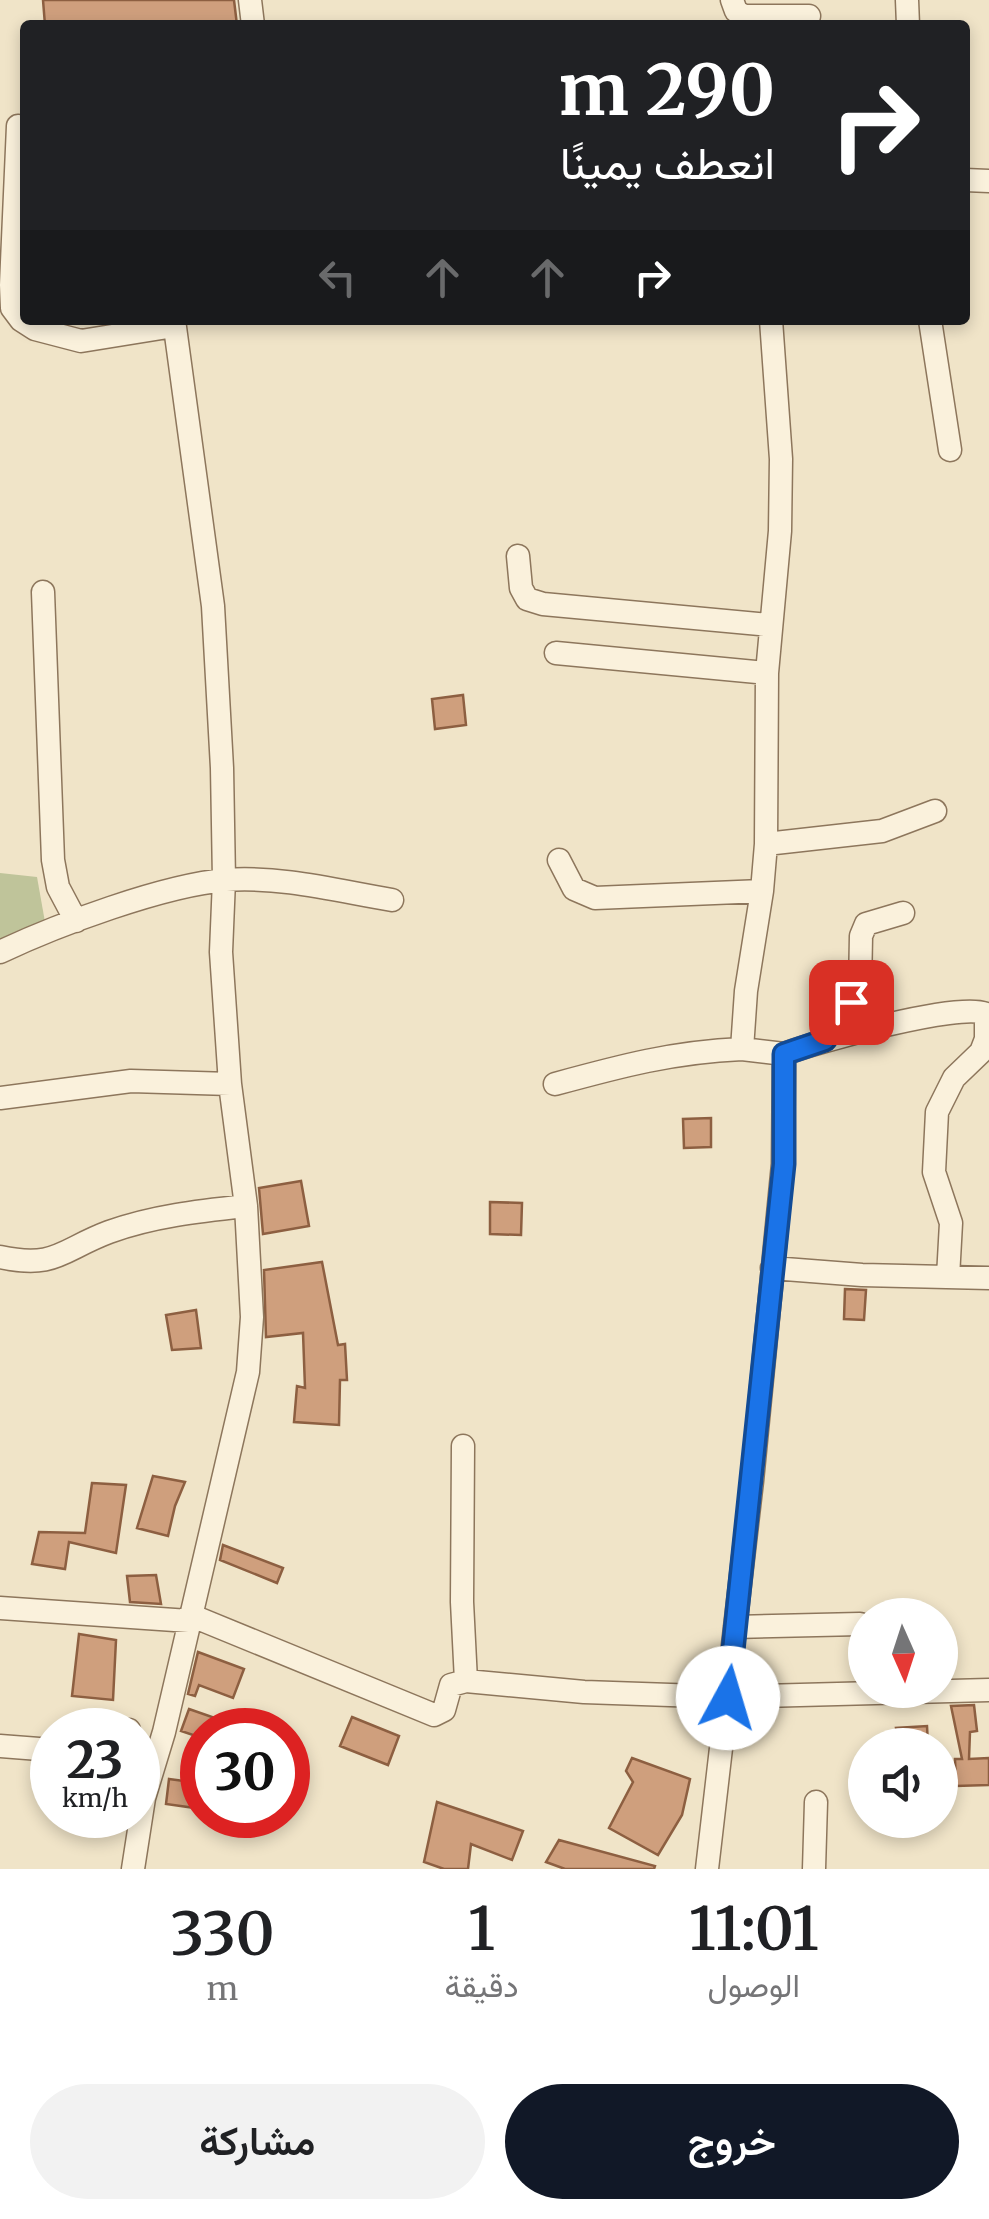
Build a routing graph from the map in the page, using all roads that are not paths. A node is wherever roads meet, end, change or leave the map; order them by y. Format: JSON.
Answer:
{"nodes":[{"id":1,"x":732,"y":0,"type":"edge"},
{"id":2,"x":810,"y":16,"type":"dead end"},
{"id":3,"x":14,"y":126,"type":"edge"},
{"id":4,"x":20,"y":318,"type":"edge"},
{"id":5,"x":29,"y":325,"type":"edge"},
{"id":6,"x":164,"y":325,"type":"edge"},
{"id":7,"x":174,"y":325,"type":"edge"},
{"id":8,"x":770,"y":325,"type":"edge"},
{"id":9,"x":931,"y":325,"type":"edge"},
{"id":10,"x":950,"y":450,"type":"dead end"},
{"id":11,"x":518,"y":556,"type":"dead end"},
{"id":12,"x":44,"y":592,"type":"dead end"},
{"id":13,"x":770,"y":626,"type":"junction"},
{"id":14,"x":556,"y":654,"type":"dead end"},
{"id":15,"x":767,"y":673,"type":"junction"},
{"id":16,"x":935,"y":811,"type":"dead end"},
{"id":17,"x":766,"y":844,"type":"junction"},
{"id":18,"x":560,"y":860,"type":"dead end"},
{"id":19,"x":224,"y":880,"type":"junction"},
{"id":20,"x":762,"y":891,"type":"junction"},
{"id":21,"x":392,"y":900,"type":"dead end"},
{"id":22,"x":903,"y":912,"type":"dead end"},
{"id":23,"x":76,"y":921,"type":"junction"},
{"id":24,"x":0,"y":952,"type":"edge"},
{"id":25,"x":825,"y":1040,"type":"junction"},
{"id":26,"x":742,"y":1049,"type":"junction"},
{"id":27,"x":784,"y":1054,"type":"junction"},
{"id":28,"x":230,"y":1084,"type":"junction"},
{"id":29,"x":555,"y":1084,"type":"dead end"},
{"id":30,"x":0,"y":1098,"type":"edge"},
{"id":31,"x":246,"y":1206,"type":"junction"},
{"id":32,"x":0,"y":1257,"type":"edge"},
{"id":33,"x":772,"y":1268,"type":"junction"},
{"id":34,"x":948,"y":1277,"type":"junction"},
{"id":35,"x":989,"y":1278,"type":"edge"},
{"id":36,"x":463,"y":1446,"type":"dead end"},
{"id":37,"x":0,"y":1608,"type":"edge"},
{"id":38,"x":190,"y":1618,"type":"junction"},
{"id":39,"x":848,"y":1624,"type":"edge"},
{"id":40,"x":736,"y":1627,"type":"junction"},
{"id":41,"x":466,"y":1681,"type":"junction"},
{"id":42,"x":989,"y":1690,"type":"edge"},
{"id":43,"x":728,"y":1698,"type":"junction"},
{"id":44,"x":160,"y":1732,"type":"edge"},
{"id":45,"x":164,"y":1732,"type":"junction"},
{"id":46,"x":0,"y":1746,"type":"edge"},
{"id":47,"x":30,"y":1748,"type":"edge"},
{"id":48,"x":816,"y":1802,"type":"dead end"},
{"id":49,"x":133,"y":1869,"type":"edge"},
{"id":50,"x":707,"y":1869,"type":"edge"},
{"id":51,"x":814,"y":1869,"type":"edge"}],
"edges":[{"from":1,"to":2,"type":"street"},
{"from":3,"to":4,"type":"street"},
{"from":5,"to":6,"type":"street"},
{"from":7,"to":19,"type":"street"},
{"from":8,"to":13,"type":"street"},
{"from":9,"to":10,"type":"street"},
{"from":11,"to":13,"type":"street"},
{"from":12,"to":23,"type":"street"},
{"from":13,"to":15,"type":"street"},
{"from":14,"to":15,"type":"street"},
{"from":15,"to":17,"type":"street"},
{"from":16,"to":17,"type":"street"},
{"from":17,"to":20,"type":"street"},
{"from":18,"to":20,"type":"street"},
{"from":19,"to":21,"type":"street"},
{"from":19,"to":23,"type":"street"},
{"from":19,"to":28,"type":"street"},
{"from":20,"to":26,"type":"street"},
{"from":22,"to":25,"type":"street"},
{"from":23,"to":24,"type":"street"},
{"from":25,"to":27,"type":"street"},
{"from":25,"to":34,"type":"street"},
{"from":26,"to":27,"type":"street"},
{"from":26,"to":29,"type":"street"},
{"from":27,"to":33,"type":"street"},
{"from":28,"to":30,"type":"street"},
{"from":28,"to":31,"type":"street"},
{"from":31,"to":32,"type":"street"},
{"from":31,"to":38,"type":"street"},
{"from":33,"to":34,"type":"street"},
{"from":33,"to":40,"type":"street"},
{"from":34,"to":35,"type":"street"},
{"from":36,"to":41,"type":"street"},
{"from":37,"to":38,"type":"street"},
{"from":38,"to":41,"type":"street"},
{"from":38,"to":45,"type":"street"},
{"from":39,"to":40,"type":"street"},
{"from":40,"to":43,"type":"street"},
{"from":41,"to":43,"type":"street"},
{"from":42,"to":43,"type":"street"},
{"from":43,"to":50,"type":"street"},
{"from":44,"to":45,"type":"street"},
{"from":45,"to":49,"type":"street"},
{"from":46,"to":47,"type":"street"},
{"from":48,"to":51,"type":"street"}]}
